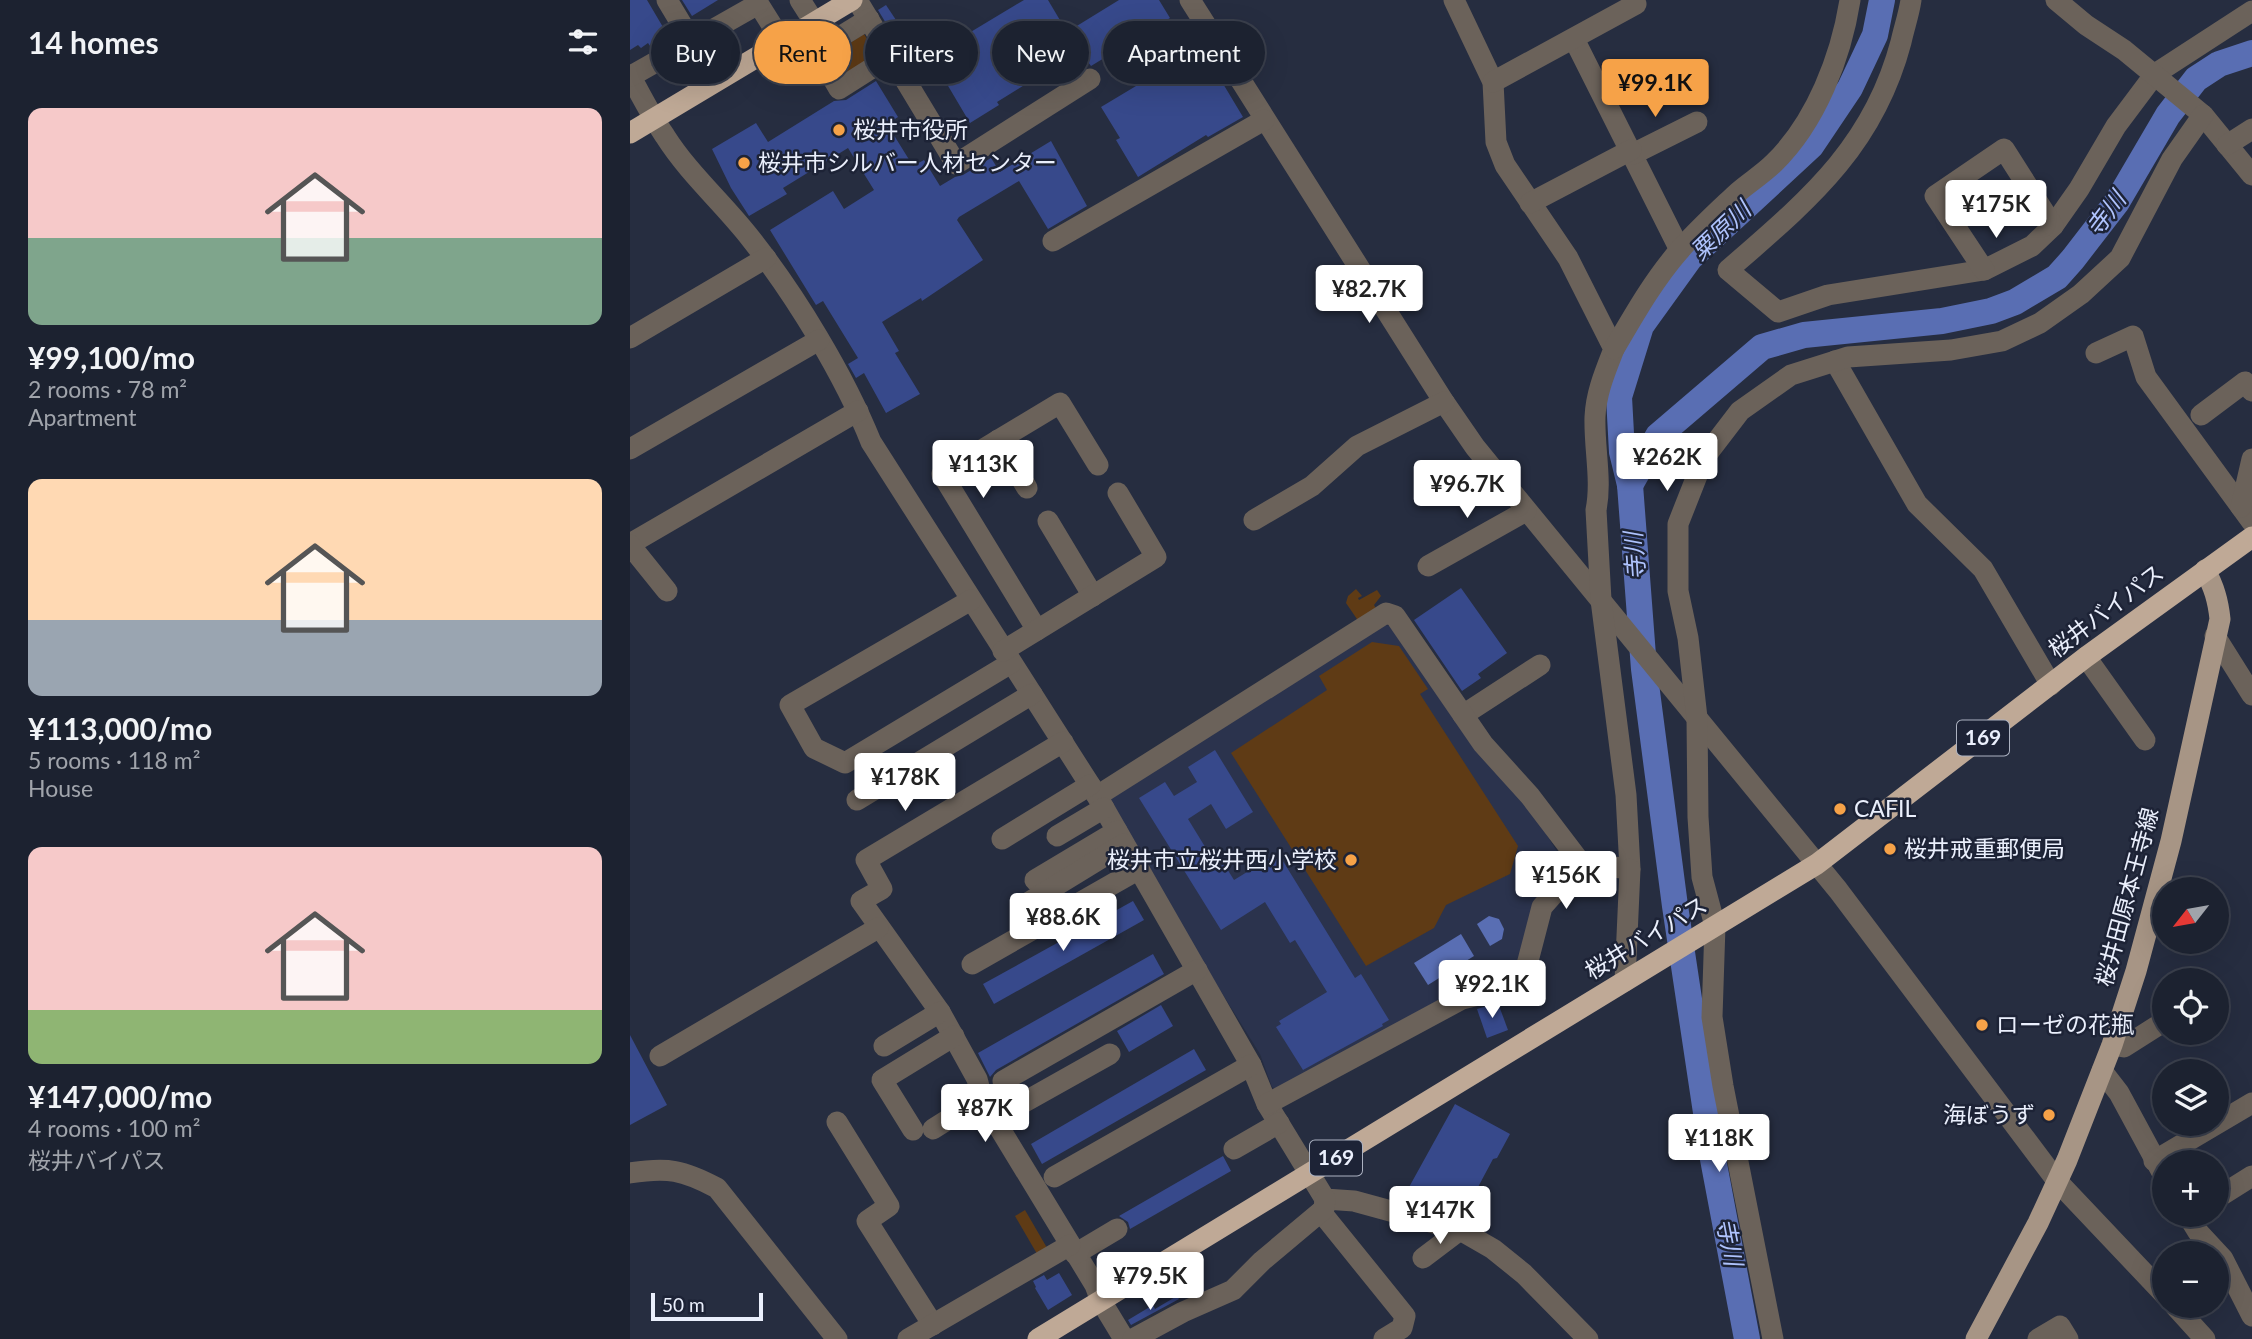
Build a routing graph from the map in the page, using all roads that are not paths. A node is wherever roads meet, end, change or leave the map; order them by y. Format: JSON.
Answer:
{"nodes":[{"id":1,"x":667,"y":0,"type":"edge"},
{"id":2,"x":800,"y":0,"type":"edge"},
{"id":3,"x":855,"y":0,"type":"edge"},
{"id":4,"x":1190,"y":0,"type":"edge"},
{"id":5,"x":1454,"y":0,"type":"edge"},
{"id":6,"x":1633,"y":0,"type":"edge"},
{"id":7,"x":1850,"y":0,"type":"edge"},
{"id":8,"x":1911,"y":0,"type":"edge"},
{"id":9,"x":2056,"y":0,"type":"edge"},
{"id":10,"x":757,"y":2,"type":"edge"},
{"id":11,"x":2252,"y":11,"type":"edge"},
{"id":12,"x":869,"y":19,"type":"joint"},
{"id":13,"x":680,"y":21,"type":"edge"},
{"id":14,"x":724,"y":21,"type":"edge"},
{"id":15,"x":769,"y":21,"type":"edge"},
{"id":16,"x":813,"y":21,"type":"edge"},
{"id":17,"x":816,"y":21,"type":"edge"},
{"id":18,"x":865,"y":21,"type":"edge"},
{"id":19,"x":866,"y":21,"type":"edge"},
{"id":20,"x":1574,"y":39,"type":"junction"},
{"id":21,"x":754,"y":60,"type":"edge"},
{"id":22,"x":651,"y":64,"type":"edge"},
{"id":23,"x":865,"y":72,"type":"edge"},
{"id":24,"x":630,"y":76,"type":"edge"},
{"id":25,"x":2158,"y":77,"type":"junction"},
{"id":26,"x":1090,"y":79,"type":"dead end"},
{"id":27,"x":1493,"y":82,"type":"junction"},
{"id":28,"x":908,"y":84,"type":"edge"},
{"id":29,"x":2200,"y":113,"type":"junction"},
{"id":30,"x":655,"y":119,"type":"junction"},
{"id":31,"x":1264,"y":120,"type":"junction"},
{"id":32,"x":1697,"y":122,"type":"dead end"},
{"id":33,"x":2252,"y":129,"type":"edge"},
{"id":34,"x":630,"y":133,"type":"edge"},
{"id":35,"x":2227,"y":145,"type":"junction"},
{"id":36,"x":1632,"y":152,"type":"junction"},
{"id":37,"x":2252,"y":175,"type":"edge"},
{"id":38,"x":1530,"y":203,"type":"junction"},
{"id":39,"x":2053,"y":226,"type":"junction"},
{"id":40,"x":1053,"y":241,"type":"dead end"},
{"id":41,"x":1680,"y":250,"type":"junction"},
{"id":42,"x":766,"y":258,"type":"junction"},
{"id":43,"x":1984,"y":270,"type":"junction"},
{"id":44,"x":630,"y":338,"type":"edge"},
{"id":45,"x":819,"y":340,"type":"junction"},
{"id":46,"x":1614,"y":349,"type":"junction"},
{"id":47,"x":2096,"y":353,"type":"dead end"},
{"id":48,"x":1835,"y":361,"type":"junction"},
{"id":49,"x":2252,"y":391,"type":"edge"},
{"id":50,"x":1444,"y":402,"type":"junction"},
{"id":51,"x":858,"y":411,"type":"junction"},
{"id":52,"x":2201,"y":415,"type":"dead end"},
{"id":53,"x":998,"y":440,"type":"junction"},
{"id":54,"x":630,"y":449,"type":"edge"},
{"id":55,"x":2252,"y":459,"type":"edge"},
{"id":56,"x":1098,"y":465,"type":"dead end"},
{"id":57,"x":1027,"y":488,"type":"dead end"},
{"id":58,"x":1118,"y":493,"type":"dead end"},
{"id":59,"x":1526,"y":510,"type":"junction"},
{"id":60,"x":2247,"y":514,"type":"edge"},
{"id":61,"x":1254,"y":520,"type":"dead end"},
{"id":62,"x":1048,"y":522,"type":"dead end"},
{"id":63,"x":2252,"y":537,"type":"edge"},
{"id":64,"x":633,"y":555,"type":"edge"},
{"id":65,"x":1428,"y":566,"type":"dead end"},
{"id":66,"x":2205,"y":570,"type":"junction"},
{"id":67,"x":667,"y":591,"type":"dead end"},
{"id":68,"x":1093,"y":596,"type":"junction"},
{"id":69,"x":971,"y":600,"type":"junction"},
{"id":70,"x":1604,"y":604,"type":"junction"},
{"id":71,"x":1037,"y":630,"type":"junction"},
{"id":72,"x":2215,"y":636,"type":"junction"},
{"id":73,"x":1007,"y":657,"type":"junction"},
{"id":74,"x":2086,"y":657,"type":"junction"},
{"id":75,"x":1540,"y":665,"type":"dead end"},
{"id":76,"x":2051,"y":685,"type":"junction"},
{"id":77,"x":1032,"y":694,"type":"junction"},
{"id":78,"x":2252,"y":695,"type":"edge"},
{"id":79,"x":1463,"y":715,"type":"junction"},
{"id":80,"x":1694,"y":715,"type":"junction"},
{"id":81,"x":2145,"y":740,"type":"dead end"},
{"id":82,"x":1063,"y":742,"type":"junction"},
{"id":83,"x":1097,"y":796,"type":"junction"},
{"id":84,"x":857,"y":800,"type":"dead end"},
{"id":85,"x":1057,"y":836,"type":"dead end"},
{"id":86,"x":1121,"y":837,"type":"junction"},
{"id":87,"x":1002,"y":839,"type":"dead end"},
{"id":88,"x":1581,"y":863,"type":"junction"},
{"id":89,"x":1817,"y":864,"type":"junction"},
{"id":90,"x":1139,"y":869,"type":"junction"},
{"id":91,"x":1630,"y":869,"type":"junction"},
{"id":92,"x":1035,"y":880,"type":"dead end"},
{"id":93,"x":1026,"y":904,"type":"dead end"},
{"id":94,"x":878,"y":928,"type":"junction"},
{"id":95,"x":1712,"y":928,"type":"junction"},
{"id":96,"x":972,"y":964,"type":"dead end"},
{"id":97,"x":1197,"y":970,"type":"junction"},
{"id":98,"x":1630,"y":979,"type":"junction"},
{"id":99,"x":940,"y":1012,"type":"junction"},
{"id":100,"x":2152,"y":1029,"type":"edge"},
{"id":101,"x":954,"y":1036,"type":"junction"},
{"id":102,"x":2112,"y":1045,"type":"junction"},
{"id":103,"x":884,"y":1046,"type":"dead end"},
{"id":104,"x":1110,"y":1054,"type":"dead end"},
{"id":105,"x":660,"y":1056,"type":"dead end"},
{"id":106,"x":1251,"y":1065,"type":"junction"},
{"id":107,"x":2102,"y":1071,"type":"junction"},
{"id":108,"x":1003,"y":1081,"type":"dead end"},
{"id":109,"x":982,"y":1098,"type":"junction"},
{"id":110,"x":2252,"y":1103,"type":"edge"},
{"id":111,"x":1267,"y":1104,"type":"junction"},
{"id":112,"x":994,"y":1119,"type":"junction"},
{"id":113,"x":836,"y":1122,"type":"dead end"},
{"id":114,"x":1279,"y":1123,"type":"junction"},
{"id":115,"x":1234,"y":1149,"type":"dead end"},
{"id":116,"x":2187,"y":1150,"type":"edge"},
{"id":117,"x":2152,"y":1155,"type":"edge"},
{"id":118,"x":630,"y":1173,"type":"edge"},
{"id":119,"x":1309,"y":1174,"type":"junction"},
{"id":120,"x":1054,"y":1177,"type":"dead end"},
{"id":121,"x":2252,"y":1177,"type":"edge"},
{"id":122,"x":2057,"y":1181,"type":"junction"},
{"id":123,"x":2229,"y":1191,"type":"edge"},
{"id":124,"x":1323,"y":1206,"type":"junction"},
{"id":125,"x":2195,"y":1227,"type":"edge"},
{"id":126,"x":1117,"y":1229,"type":"dead end"},
{"id":127,"x":1460,"y":1230,"type":"junction"},
{"id":128,"x":1073,"y":1250,"type":"junction"},
{"id":129,"x":1423,"y":1258,"type":"dead end"},
{"id":130,"x":2152,"y":1281,"type":"edge"},
{"id":131,"x":1101,"y":1301,"type":"junction"},
{"id":132,"x":2249,"y":1304,"type":"edge"},
{"id":133,"x":2186,"y":1318,"type":"edge"},
{"id":134,"x":933,"y":1325,"type":"junction"},
{"id":135,"x":837,"y":1339,"type":"edge"},
{"id":136,"x":908,"y":1339,"type":"edge"},
{"id":137,"x":1038,"y":1339,"type":"edge"},
{"id":138,"x":1124,"y":1339,"type":"edge"},
{"id":139,"x":1133,"y":1339,"type":"edge"},
{"id":140,"x":1384,"y":1339,"type":"edge"},
{"id":141,"x":1588,"y":1339,"type":"edge"},
{"id":142,"x":1773,"y":1339,"type":"edge"},
{"id":143,"x":1976,"y":1339,"type":"edge"},
{"id":144,"x":2038,"y":1339,"type":"edge"},
{"id":145,"x":2068,"y":1339,"type":"edge"},
{"id":146,"x":2205,"y":1339,"type":"edge"}],
"edges":[{"from":1,"to":13,"type":"street"},
{"from":2,"to":16,"type":"street"},
{"from":3,"to":12,"type":"street"},
{"from":3,"to":17,"type":"highway"},
{"from":4,"to":31,"type":"street"},
{"from":5,"to":27,"type":"street"},
{"from":6,"to":20,"type":"street"},
{"from":7,"to":41,"type":"street"},
{"from":8,"to":43,"type":"street"},
{"from":9,"to":25,"type":"street"},
{"from":10,"to":14,"type":"street"},
{"from":10,"to":15,"type":"street"},
{"from":11,"to":25,"type":"street"},
{"from":12,"to":19,"type":"street"},
{"from":18,"to":23,"type":"street"},
{"from":20,"to":27,"type":"street"},
{"from":20,"to":36,"type":"street"},
{"from":21,"to":30,"type":"highway"},
{"from":22,"to":24,"type":"street"},
{"from":24,"to":30,"type":"street"},
{"from":25,"to":29,"type":"street"},
{"from":25,"to":39,"type":"street"},
{"from":26,"to":28,"type":"street"},
{"from":27,"to":38,"type":"street"},
{"from":29,"to":35,"type":"street"},
{"from":29,"to":48,"type":"street"},
{"from":30,"to":34,"type":"highway"},
{"from":30,"to":42,"type":"street"},
{"from":31,"to":40,"type":"street"},
{"from":31,"to":50,"type":"street"},
{"from":32,"to":36,"type":"street"},
{"from":33,"to":35,"type":"street"},
{"from":35,"to":37,"type":"street"},
{"from":36,"to":38,"type":"street"},
{"from":36,"to":41,"type":"street"},
{"from":38,"to":46,"type":"street"},
{"from":39,"to":43,"type":"street"},
{"from":39,"to":43,"type":"street"},
{"from":41,"to":46,"type":"street"},
{"from":42,"to":44,"type":"street"},
{"from":42,"to":45,"type":"street"},
{"from":45,"to":51,"type":"street"},
{"from":45,"to":54,"type":"street"},
{"from":46,"to":70,"type":"street"},
{"from":47,"to":60,"type":"street"},
{"from":48,"to":76,"type":"street"},
{"from":48,"to":80,"type":"street"},
{"from":49,"to":52,"type":"street"},
{"from":50,"to":59,"type":"street"},
{"from":50,"to":61,"type":"street"},
{"from":51,"to":64,"type":"street"},
{"from":51,"to":69,"type":"street"},
{"from":53,"to":56,"type":"street"},
{"from":53,"to":57,"type":"street"},
{"from":53,"to":71,"type":"street"},
{"from":55,"to":60,"type":"street"},
{"from":58,"to":68,"type":"street"},
{"from":59,"to":65,"type":"street"},
{"from":59,"to":70,"type":"street"},
{"from":62,"to":68,"type":"street"},
{"from":63,"to":66,"type":"highway","name":"桜井バイパス","number":"169"},
{"from":64,"to":67,"type":"street"},
{"from":66,"to":72,"type":"main road","name":"桜井田原本王寺線"},
{"from":66,"to":74,"type":"highway","name":"桜井バイパス","number":"169"},
{"from":68,"to":71,"type":"street"},
{"from":69,"to":73,"type":"street"},
{"from":69,"to":73,"type":"street"},
{"from":70,"to":80,"type":"street"},
{"from":70,"to":91,"type":"street"},
{"from":71,"to":73,"type":"street"},
{"from":72,"to":78,"type":"street"},
{"from":72,"to":102,"type":"main road","name":"桜井田原本王寺線"},
{"from":73,"to":77,"type":"street"},
{"from":74,"to":76,"type":"highway","name":"桜井バイパス","number":"169"},
{"from":74,"to":81,"type":"street"},
{"from":75,"to":79,"type":"street"},
{"from":76,"to":89,"type":"highway","name":"桜井バイパス","number":"169"},
{"from":77,"to":82,"type":"street"},
{"from":77,"to":84,"type":"street"},
{"from":79,"to":83,"type":"street"},
{"from":79,"to":88,"type":"street"},
{"from":80,"to":89,"type":"street"},
{"from":80,"to":95,"type":"street"},
{"from":82,"to":83,"type":"street"},
{"from":82,"to":94,"type":"street"},
{"from":83,"to":85,"type":"street"},
{"from":83,"to":86,"type":"street"},
{"from":83,"to":87,"type":"street"},
{"from":86,"to":90,"type":"street"},
{"from":86,"to":92,"type":"street"},
{"from":86,"to":93,"type":"street"},
{"from":88,"to":91,"type":"street"},
{"from":88,"to":111,"type":"street"},
{"from":89,"to":95,"type":"highway","name":"桜井バイパス","number":"169"},
{"from":89,"to":122,"type":"street"},
{"from":90,"to":96,"type":"street"},
{"from":90,"to":97,"type":"street"},
{"from":91,"to":98,"type":"street"},
{"from":94,"to":99,"type":"street"},
{"from":94,"to":105,"type":"street"},
{"from":95,"to":98,"type":"highway","name":"桜井バイパス","number":"169"},
{"from":95,"to":142,"type":"street"},
{"from":97,"to":106,"type":"street"},
{"from":97,"to":108,"type":"street"},
{"from":98,"to":119,"type":"highway","name":"桜井バイパス","number":"169"},
{"from":99,"to":101,"type":"street"},
{"from":99,"to":103,"type":"street"},
{"from":100,"to":102,"type":"street"},
{"from":101,"to":109,"type":"street"},
{"from":101,"to":109,"type":"street"},
{"from":102,"to":107,"type":"main road","name":"桜井田原本王寺線"},
{"from":104,"to":112,"type":"street"},
{"from":106,"to":111,"type":"street"},
{"from":106,"to":120,"type":"street"},
{"from":107,"to":117,"type":"street"},
{"from":107,"to":122,"type":"main road","name":"桜井田原本王寺線"},
{"from":109,"to":112,"type":"street"},
{"from":110,"to":116,"type":"street"},
{"from":111,"to":114,"type":"street"},
{"from":112,"to":128,"type":"street"},
{"from":113,"to":134,"type":"street"},
{"from":114,"to":115,"type":"street"},
{"from":114,"to":119,"type":"street"},
{"from":118,"to":135,"type":"street"},
{"from":119,"to":124,"type":"street"},
{"from":119,"to":131,"type":"highway","name":"桜井バイパス","number":"169"},
{"from":121,"to":123,"type":"street"},
{"from":122,"to":130,"type":"street"},
{"from":122,"to":143,"type":"main road","name":"桜井田原本王寺線"},
{"from":124,"to":127,"type":"street"},
{"from":124,"to":139,"type":"street"},
{"from":124,"to":140,"type":"street"},
{"from":125,"to":132,"type":"street"},
{"from":126,"to":128,"type":"street"},
{"from":127,"to":129,"type":"street"},
{"from":127,"to":141,"type":"street"},
{"from":128,"to":131,"type":"street"},
{"from":128,"to":134,"type":"street"},
{"from":131,"to":137,"type":"highway","name":"桜井バイパス","number":"169"},
{"from":131,"to":138,"type":"street"},
{"from":133,"to":146,"type":"street"},
{"from":134,"to":136,"type":"street"},
{"from":144,"to":145,"type":"street"}]}
